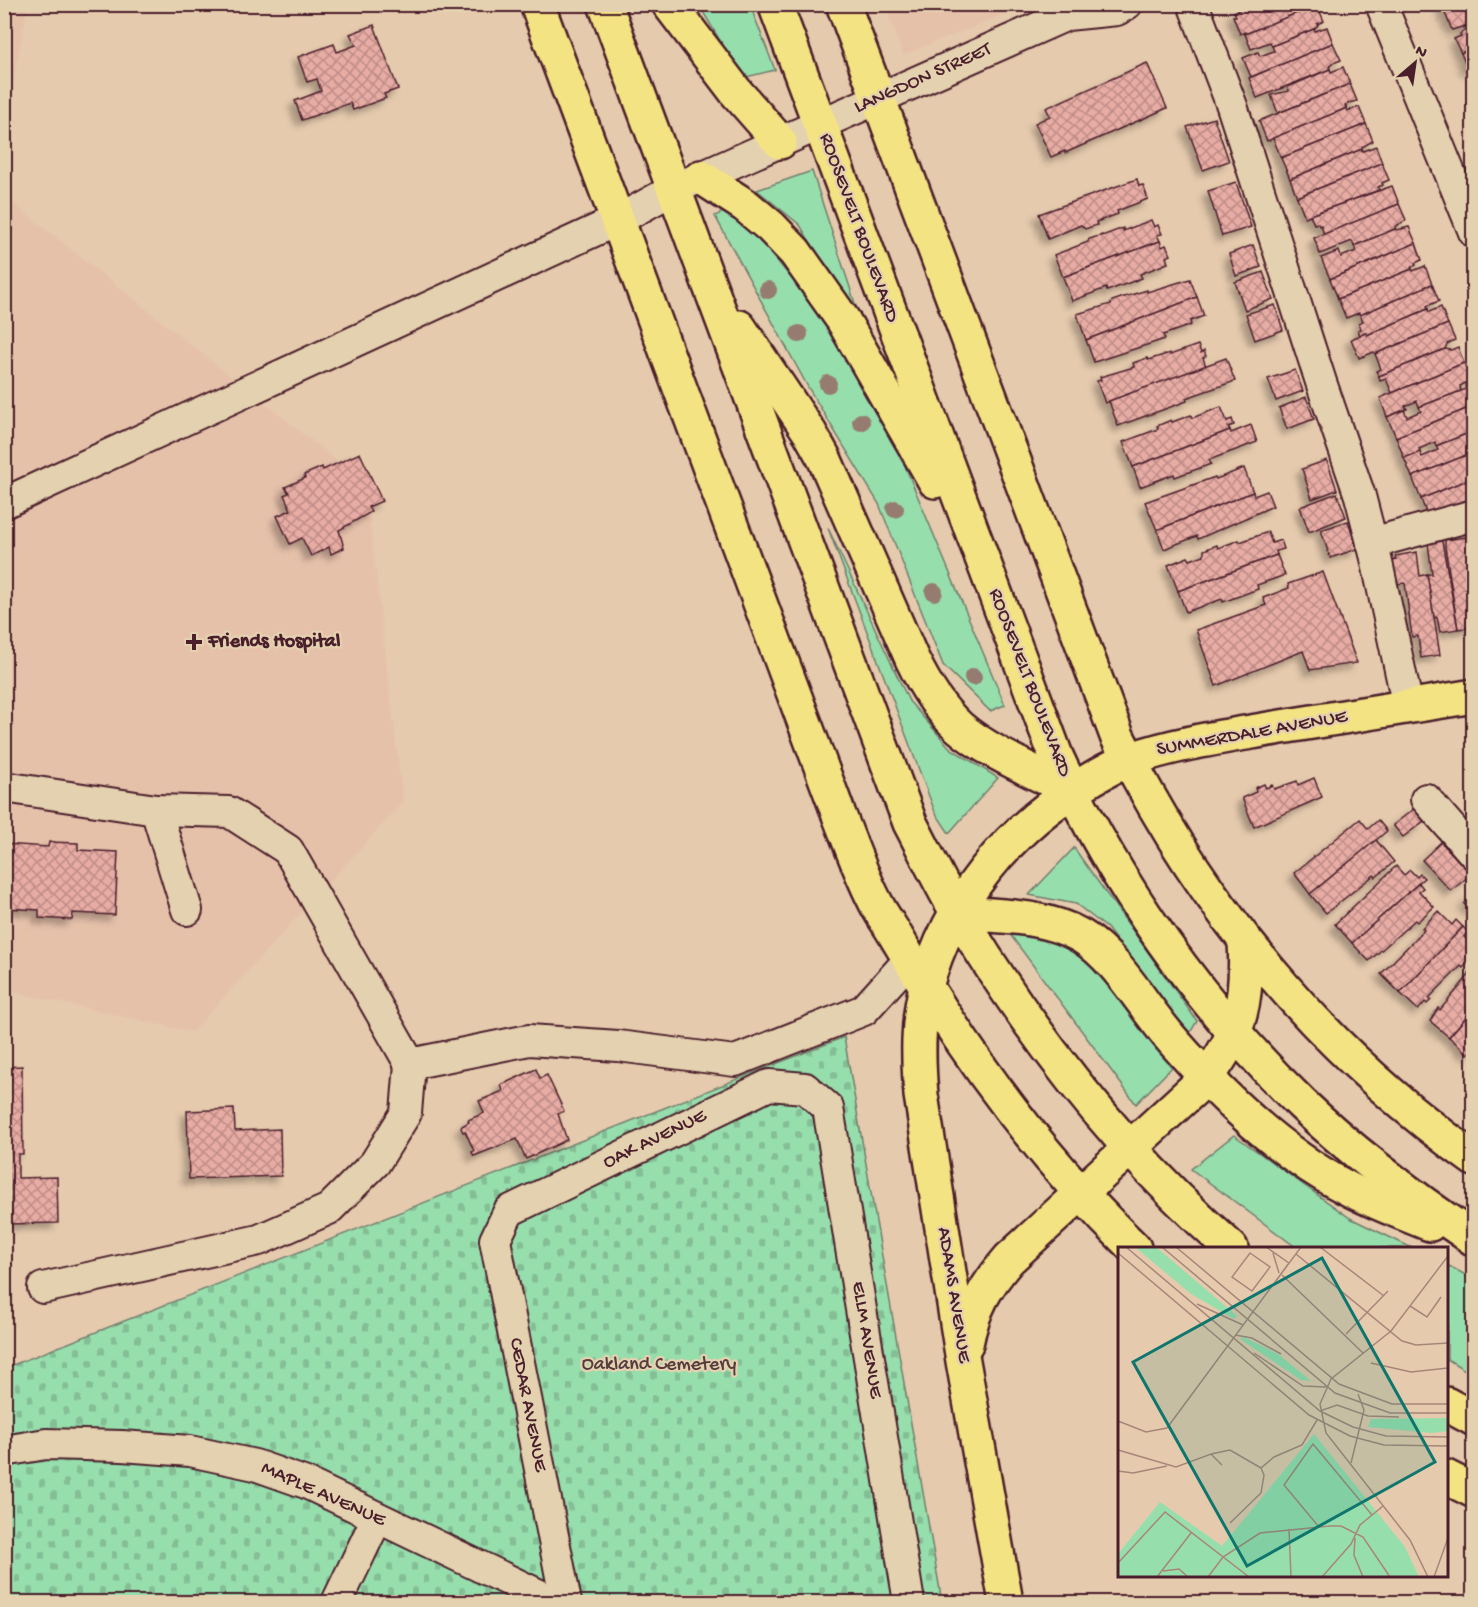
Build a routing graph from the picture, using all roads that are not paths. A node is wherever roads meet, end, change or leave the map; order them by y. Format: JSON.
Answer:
{"nodes":[{"id":1,"x":537,"y":4,"type":"edge"},
{"id":2,"x":605,"y":4,"type":"edge"},
{"id":3,"x":669,"y":4,"type":"edge"},
{"id":4,"x":774,"y":4,"type":"edge"},
{"id":5,"x":843,"y":4,"type":"edge"},
{"id":6,"x":1126,"y":4,"type":"edge"},
{"id":7,"x":1193,"y":4,"type":"edge"},
{"id":8,"x":1381,"y":4,"type":"edge"},
{"id":9,"x":1072,"y":10,"type":"edge"},
{"id":10,"x":878,"y":99,"type":"junction"},
{"id":11,"x":820,"y":125,"type":"junction"},
{"id":12,"x":780,"y":142,"type":"junction"},
{"id":13,"x":687,"y":183,"type":"junction"},
{"id":14,"x":618,"y":220,"type":"junction"},
{"id":15,"x":1473,"y":232,"type":"edge"},
{"id":16,"x":709,"y":283,"type":"junction"},
{"id":17,"x":4,"y":503,"type":"edge"},
{"id":18,"x":1473,"y":515,"type":"edge"},
{"id":19,"x":1372,"y":543,"type":"junction"},
{"id":20,"x":983,"y":566,"type":"junction"},
{"id":21,"x":1473,"y":696,"type":"edge"},
{"id":22,"x":1408,"y":707,"type":"junction"},
{"id":23,"x":1129,"y":759,"type":"junction"},
{"id":24,"x":4,"y":787,"type":"edge"},
{"id":25,"x":1072,"y":791,"type":"junction"},
{"id":26,"x":1426,"y":798,"type":"dead end"},
{"id":27,"x":156,"y":810,"type":"junction"},
{"id":28,"x":1473,"y":854,"type":"edge"},
{"id":29,"x":187,"y":910,"type":"dead end"},
{"id":30,"x":957,"y":913,"type":"junction"},
{"id":31,"x":1245,"y":941,"type":"junction"},
{"id":32,"x":918,"y":973,"type":"junction"},
{"id":33,"x":1235,"y":1033,"type":"junction"},
{"id":34,"x":410,"y":1064,"type":"junction"},
{"id":35,"x":1206,"y":1078,"type":"junction"},
{"id":36,"x":805,"y":1088,"type":"joint"},
{"id":37,"x":1129,"y":1148,"type":"junction"},
{"id":38,"x":1473,"y":1159,"type":"edge"},
{"id":39,"x":1080,"y":1192,"type":"junction"},
{"id":40,"x":509,"y":1211,"type":"joint"},
{"id":41,"x":1473,"y":1240,"type":"edge"},
{"id":42,"x":1133,"y":1247,"type":"edge"},
{"id":43,"x":1230,"y":1247,"type":"edge"},
{"id":44,"x":43,"y":1288,"type":"dead end"},
{"id":45,"x":963,"y":1361,"type":"junction"},
{"id":46,"x":1448,"y":1405,"type":"edge"},
{"id":47,"x":1473,"y":1419,"type":"edge"},
{"id":48,"x":4,"y":1451,"type":"edge"},
{"id":49,"x":1448,"y":1478,"type":"edge"},
{"id":50,"x":1473,"y":1491,"type":"edge"},
{"id":51,"x":377,"y":1518,"type":"junction"},
{"id":52,"x":337,"y":1602,"type":"edge"},
{"id":53,"x":554,"y":1602,"type":"edge"},
{"id":54,"x":566,"y":1602,"type":"edge"},
{"id":55,"x":909,"y":1602,"type":"edge"},
{"id":56,"x":1006,"y":1602,"type":"edge"}],
"edges":[{"from":1,"to":14,"type":"main road"},
{"from":2,"to":13,"type":"main road"},
{"from":3,"to":12,"type":"main road"},
{"from":4,"to":11,"type":"main road","name":"ROOSEVELT BOULEVARD"},
{"from":5,"to":10,"type":"main road"},
{"from":6,"to":9,"type":"street","name":"LANGDON STREET"},
{"from":7,"to":19,"type":"street"},
{"from":8,"to":15,"type":"street"},
{"from":9,"to":10,"type":"street","name":"LANGDON STREET"},
{"from":10,"to":11,"type":"street","name":"LANGDON STREET"},
{"from":10,"to":23,"type":"main road"},
{"from":11,"to":12,"type":"street","name":"LANGDON STREET"},
{"from":11,"to":20,"type":"main road","name":"ROOSEVELT BOULEVARD"},
{"from":12,"to":13,"type":"street","name":"LANGDON STREET"},
{"from":13,"to":14,"type":"street","name":"LANGDON STREET"},
{"from":13,"to":16,"type":"main road"},
{"from":13,"to":20,"type":"main road"},
{"from":14,"to":17,"type":"street","name":"LANGDON STREET"},
{"from":14,"to":32,"type":"main road"},
{"from":16,"to":25,"type":"main road"},
{"from":16,"to":30,"type":"main road"},
{"from":18,"to":19,"type":"street"},
{"from":19,"to":22,"type":"street"},
{"from":20,"to":25,"type":"main road","name":"ROOSEVELT BOULEVARD"},
{"from":21,"to":22,"type":"main road","name":"SUMMERDALE AVENUE"},
{"from":22,"to":23,"type":"main road","name":"SUMMERDALE AVENUE"},
{"from":23,"to":25,"type":"main road","name":"SUMMERDALE AVENUE"},
{"from":23,"to":31,"type":"main road"},
{"from":24,"to":27,"type":"street"},
{"from":25,"to":30,"type":"main road","name":"SUMMERDALE AVENUE"},
{"from":25,"to":33,"type":"main road","name":"ROOSEVELT BOULEVARD"},
{"from":26,"to":28,"type":"street"},
{"from":27,"to":29,"type":"street"},
{"from":27,"to":34,"type":"street"},
{"from":30,"to":32,"type":"main road","name":"SUMMERDALE AVENUE"},
{"from":30,"to":35,"type":"main road"},
{"from":30,"to":37,"type":"main road"},
{"from":31,"to":33,"type":"main road"},
{"from":31,"to":38,"type":"main road"},
{"from":32,"to":34,"type":"street"},
{"from":32,"to":39,"type":"main road"},
{"from":32,"to":45,"type":"main road","name":"ADAMS AVENUE"},
{"from":33,"to":35,"type":"main road"},
{"from":33,"to":41,"type":"main road","name":"ROOSEVELT BOULEVARD"},
{"from":34,"to":44,"type":"street"},
{"from":35,"to":37,"type":"main road"},
{"from":35,"to":41,"type":"main road"},
{"from":36,"to":40,"type":"street","name":"OAK AVENUE"},
{"from":36,"to":55,"type":"street","name":"ELLM AVENUE"},
{"from":37,"to":39,"type":"main road"},
{"from":37,"to":43,"type":"main road"},
{"from":39,"to":42,"type":"main road"},
{"from":39,"to":45,"type":"main road"},
{"from":40,"to":54,"type":"street","name":"CEDAR AVENUE"},
{"from":45,"to":56,"type":"main road","name":"ADAMS AVENUE"},
{"from":46,"to":47,"type":"main road"},
{"from":48,"to":51,"type":"street","name":"MAPLE AVENUE"},
{"from":49,"to":50,"type":"main road"},
{"from":51,"to":52,"type":"street"},
{"from":51,"to":53,"type":"street","name":"MAPLE AVENUE"}]}
